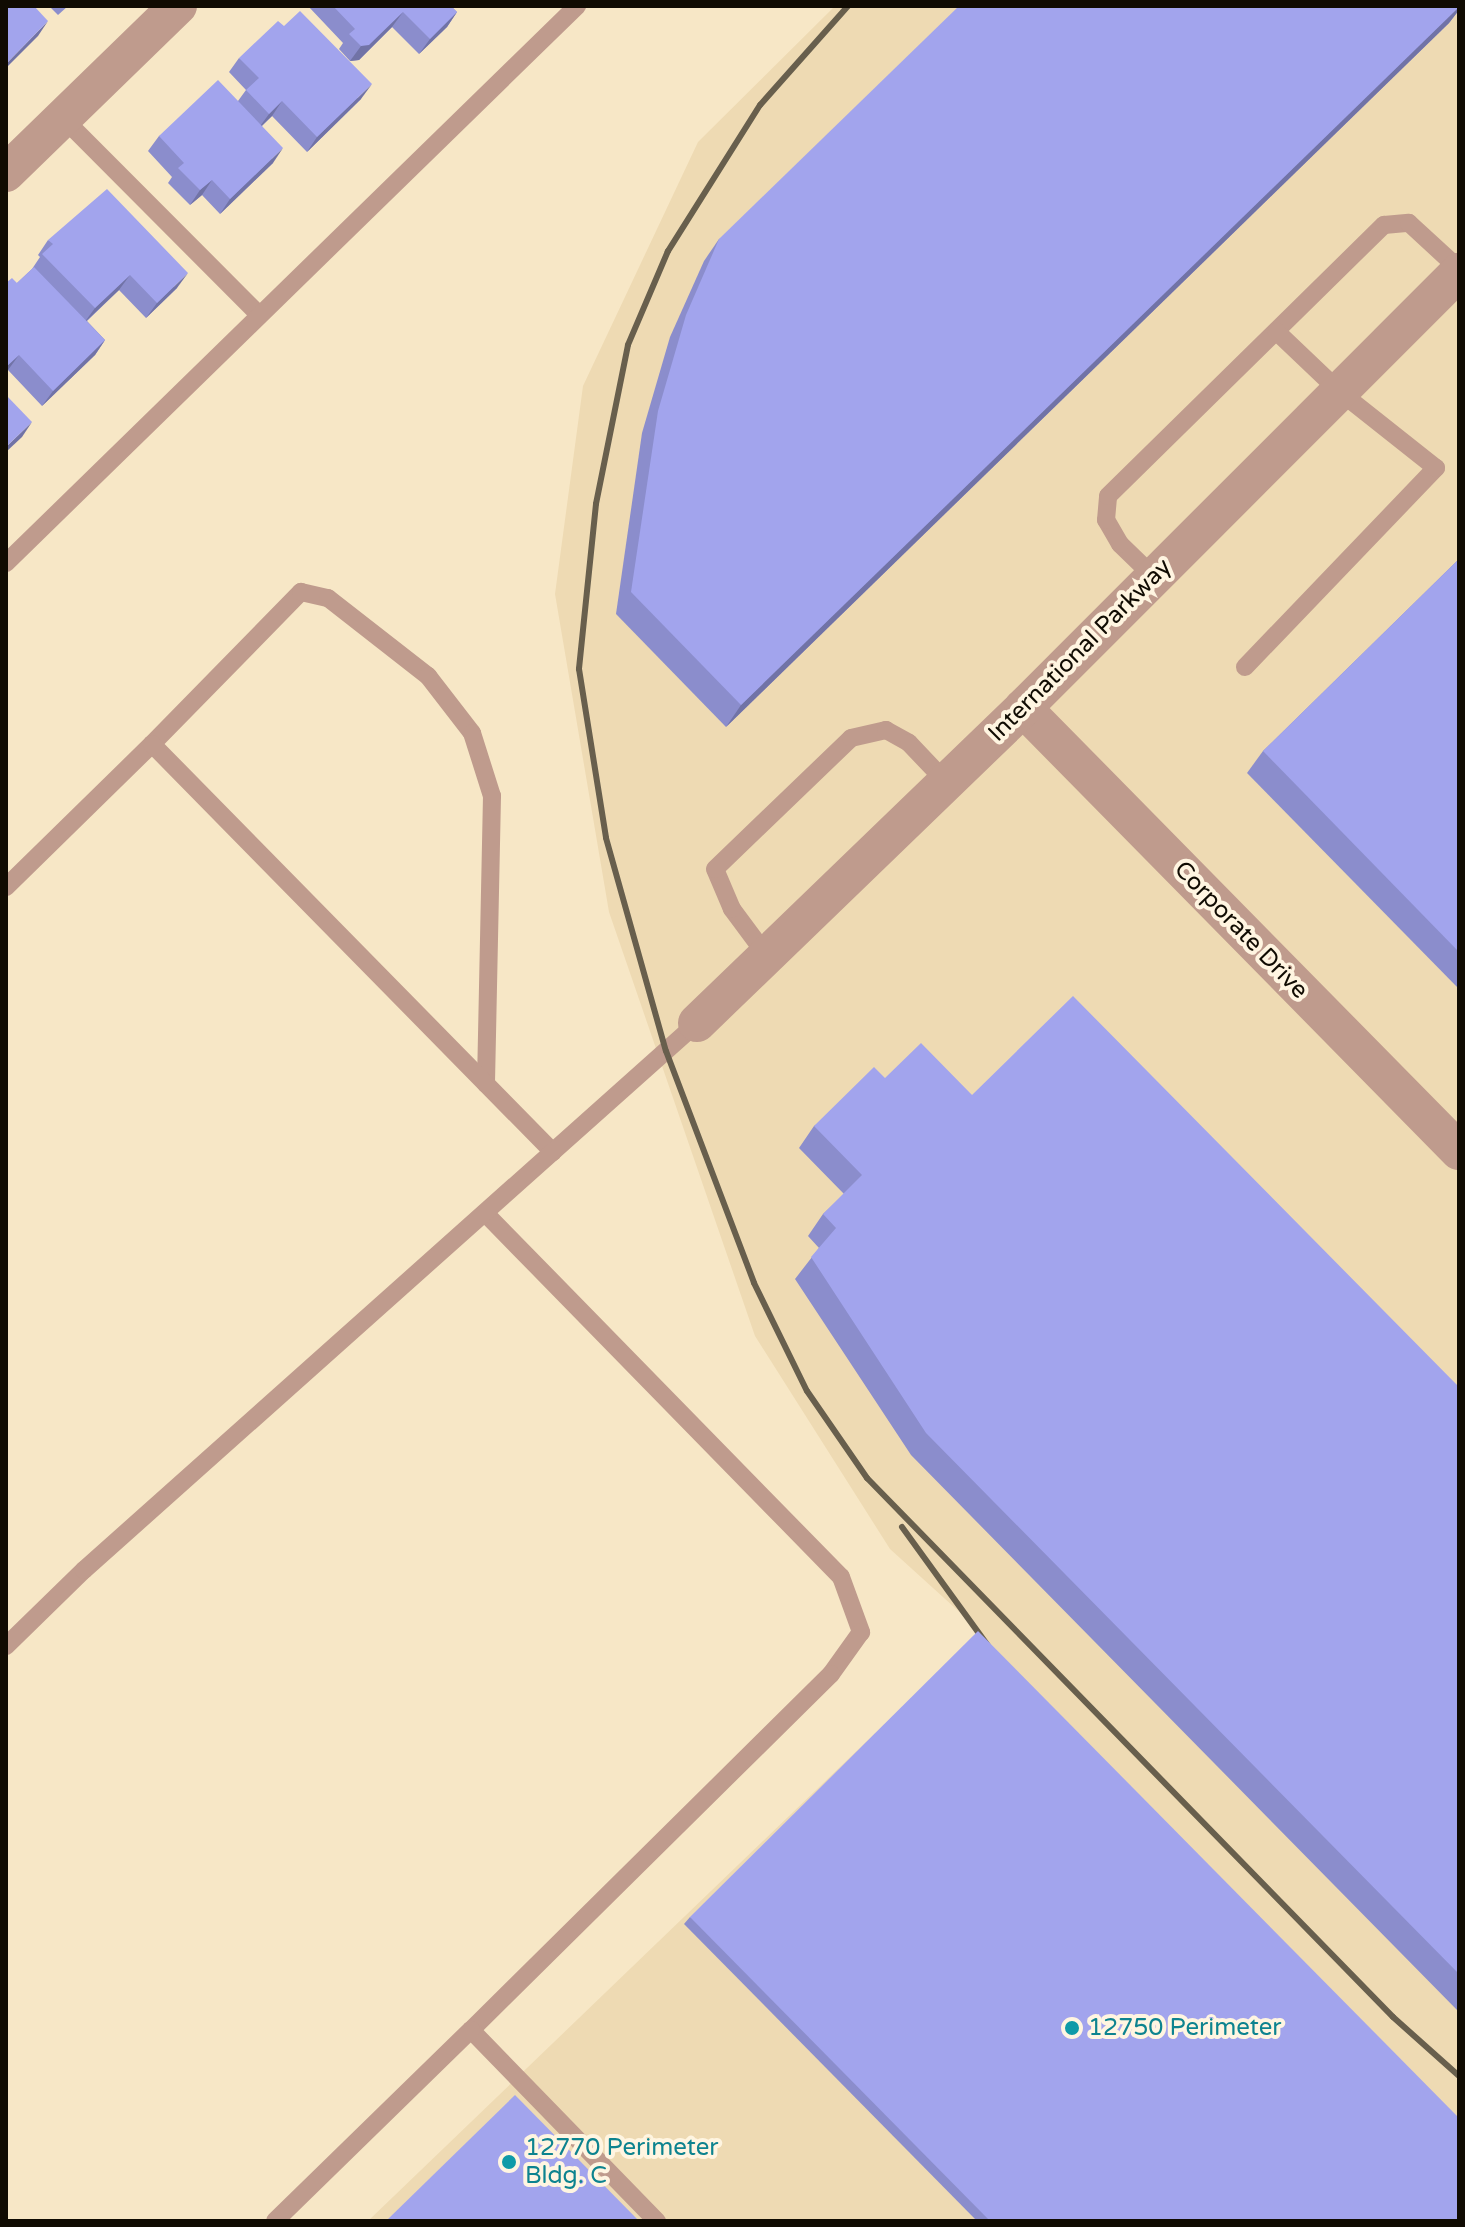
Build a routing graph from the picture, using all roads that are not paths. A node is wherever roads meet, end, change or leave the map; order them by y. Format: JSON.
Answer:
{"nodes":[{"id":1,"x":178,"y":6,"type":"edge"},
{"id":2,"x":577,"y":6,"type":"edge"},
{"id":3,"x":63,"y":118,"type":"junction"},
{"id":4,"x":6,"y":173,"type":"edge"},
{"id":5,"x":1459,"y":271,"type":"edge"},
{"id":6,"x":259,"y":315,"type":"junction"},
{"id":7,"x":1277,"y":332,"type":"junction"},
{"id":8,"x":1339,"y":391,"type":"junction"},
{"id":9,"x":6,"y":563,"type":"edge"},
{"id":10,"x":1154,"y":577,"type":"junction"},
{"id":11,"x":1245,"y":667,"type":"dead end"},
{"id":12,"x":1023,"y":708,"type":"junction"},
{"id":13,"x":152,"y":744,"type":"junction"},
{"id":14,"x":946,"y":782,"type":"junction"},
{"id":15,"x":6,"y":887,"type":"edge"},
{"id":16,"x":767,"y":956,"type":"junction"},
{"id":17,"x":697,"y":1023,"type":"joint"},
{"id":18,"x":486,"y":1084,"type":"junction"},
{"id":19,"x":1459,"y":1151,"type":"edge"},
{"id":20,"x":553,"y":1152,"type":"junction"},
{"id":21,"x":485,"y":1213,"type":"junction"},
{"id":22,"x":6,"y":1646,"type":"edge"},
{"id":23,"x":471,"y":2030,"type":"junction"},
{"id":24,"x":275,"y":2221,"type":"edge"},
{"id":25,"x":657,"y":2221,"type":"edge"}],
"edges":[{"from":1,"to":3,"type":"street"},
{"from":2,"to":6,"type":"lane"},
{"from":3,"to":4,"type":"street"},
{"from":3,"to":6,"type":"lane"},
{"from":5,"to":7,"type":"lane"},
{"from":5,"to":8,"type":"street","name":"International Parkway"},
{"from":6,"to":9,"type":"lane"},
{"from":7,"to":8,"type":"lane"},
{"from":7,"to":10,"type":"lane"},
{"from":8,"to":10,"type":"street","name":"International Parkway"},
{"from":8,"to":11,"type":"lane"},
{"from":10,"to":12,"type":"street","name":"International Parkway"},
{"from":12,"to":14,"type":"street","name":"International Parkway"},
{"from":12,"to":19,"type":"street","name":"Corporate Drive"},
{"from":13,"to":15,"type":"lane"},
{"from":13,"to":18,"type":"lane"},
{"from":13,"to":18,"type":"lane"},
{"from":14,"to":16,"type":"street","name":"International Parkway"},
{"from":14,"to":16,"type":"lane"},
{"from":16,"to":17,"type":"street","name":"International Parkway"},
{"from":17,"to":20,"type":"lane"},
{"from":18,"to":20,"type":"lane"},
{"from":20,"to":21,"type":"lane"},
{"from":21,"to":22,"type":"lane"},
{"from":21,"to":23,"type":"lane"},
{"from":23,"to":24,"type":"lane"},
{"from":23,"to":25,"type":"lane"}]}
